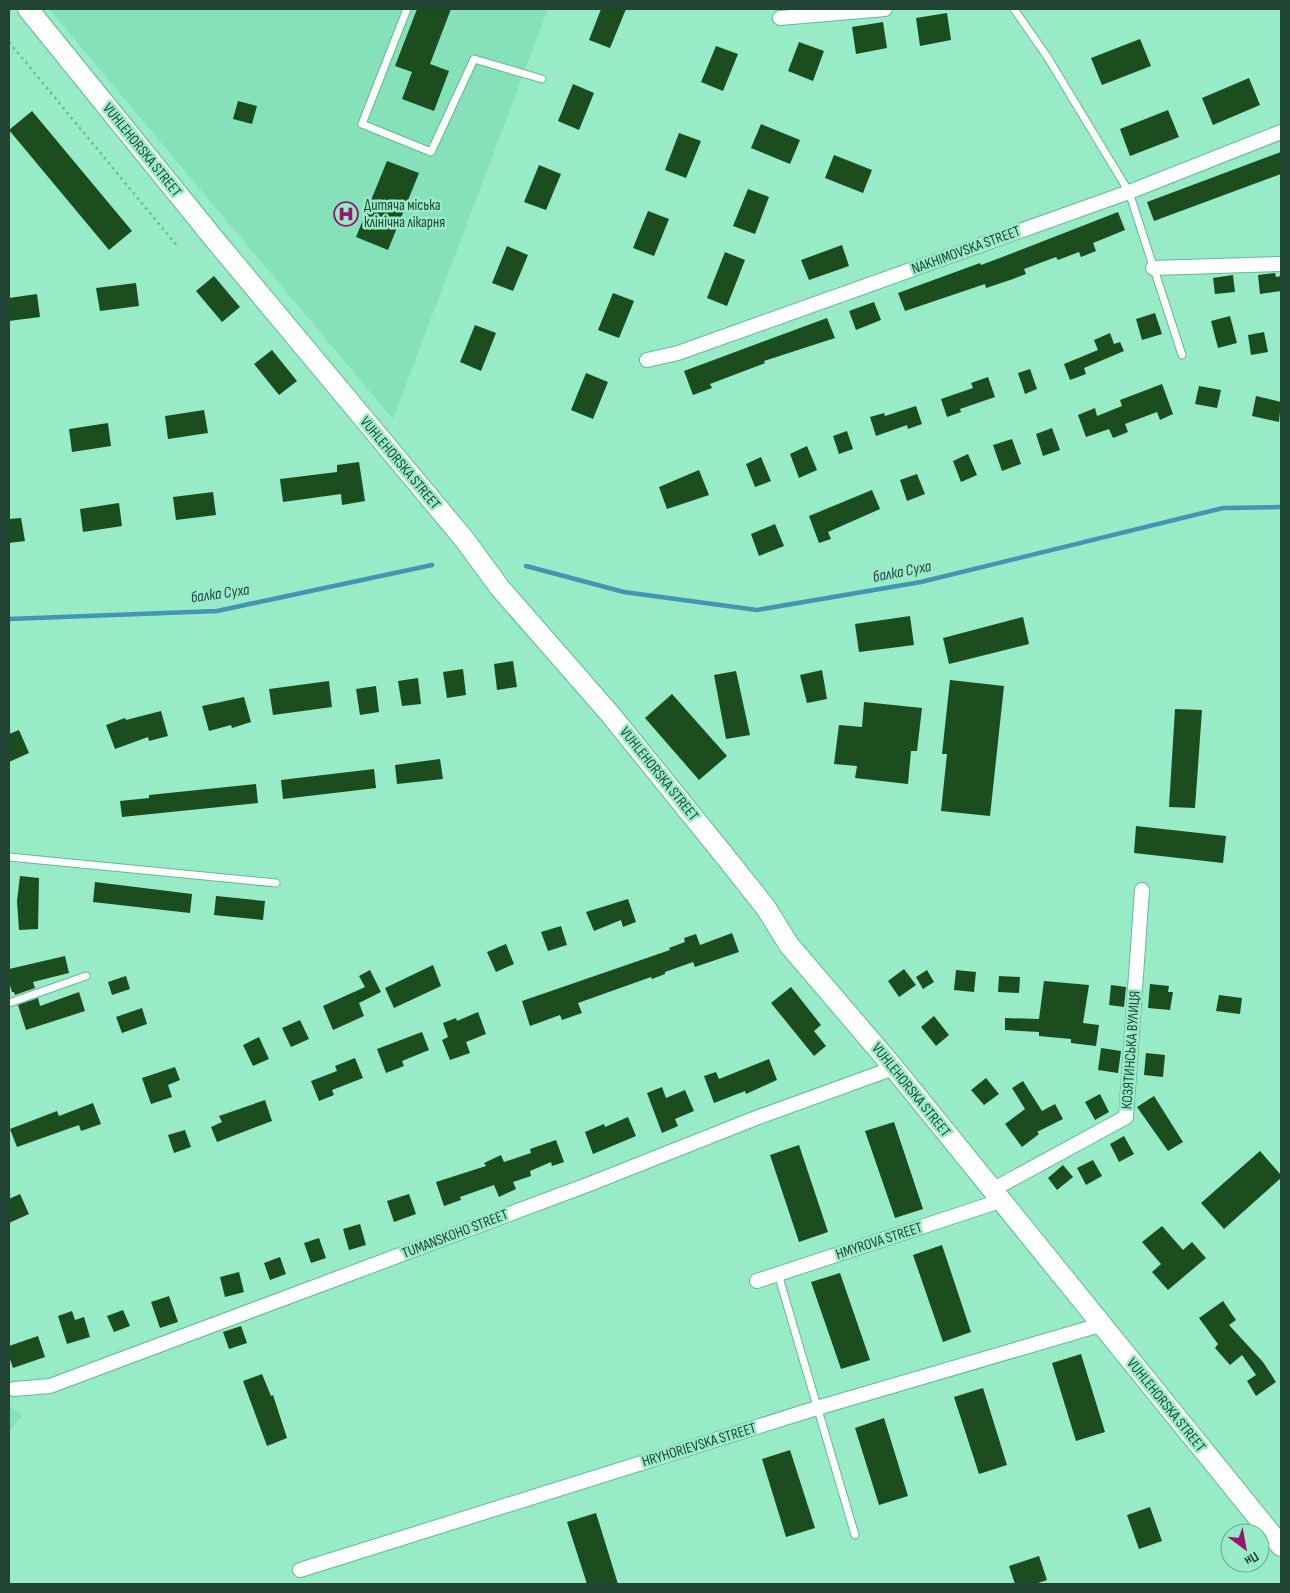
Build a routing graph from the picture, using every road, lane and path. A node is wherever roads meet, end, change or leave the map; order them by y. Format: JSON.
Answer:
{"nodes":[{"id":1,"x":28,"y":9,"type":"edge"},
{"id":2,"x":406,"y":9,"type":"edge"},
{"id":3,"x":885,"y":9,"type":"edge"},
{"id":4,"x":1014,"y":9,"type":"edge"},
{"id":5,"x":780,"y":18,"type":"dead end"},
{"id":6,"x":9,"y":42,"type":"edge"},
{"id":7,"x":542,"y":79,"type":"dead end"},
{"id":8,"x":1281,"y":132,"type":"edge"},
{"id":9,"x":1129,"y":192,"type":"junction"},
{"id":10,"x":178,"y":248,"type":"dead end"},
{"id":11,"x":1281,"y":264,"type":"edge"},
{"id":12,"x":1153,"y":268,"type":"junction"},
{"id":13,"x":1182,"y":355,"type":"dead end"},
{"id":14,"x":648,"y":360,"type":"dead end"},
{"id":15,"x":9,"y":857,"type":"edge"},
{"id":16,"x":276,"y":883,"type":"dead end"},
{"id":17,"x":1142,"y":890,"type":"dead end"},
{"id":18,"x":86,"y":976,"type":"dead end"},
{"id":19,"x":9,"y":1003,"type":"edge"},
{"id":20,"x":894,"y":1068,"type":"junction"},
{"id":21,"x":996,"y":1195,"type":"junction"},
{"id":22,"x":778,"y":1274,"type":"junction"},
{"id":23,"x":757,"y":1281,"type":"dead end"},
{"id":24,"x":1100,"y":1325,"type":"junction"},
{"id":25,"x":11,"y":1385,"type":"edge"},
{"id":26,"x":817,"y":1408,"type":"junction"},
{"id":27,"x":856,"y":1535,"type":"dead end"},
{"id":28,"x":1281,"y":1546,"type":"edge"},
{"id":29,"x":300,"y":1570,"type":"dead end"}],
"edges":[{"from":1,"to":20,"type":"main road","name":"VUHLEHORSKA STREET"},
{"from":2,"to":7,"type":"lane"},
{"from":3,"to":5,"type":"street"},
{"from":4,"to":9,"type":"lane"},
{"from":6,"to":10,"type":"path"},
{"from":8,"to":9,"type":"street","name":"NAKHIMOVSKA STREET"},
{"from":9,"to":12,"type":"lane"},
{"from":9,"to":14,"type":"street","name":"NAKHIMOVSKA STREET"},
{"from":11,"to":12,"type":"street"},
{"from":12,"to":13,"type":"lane"},
{"from":15,"to":16,"type":"lane"},
{"from":17,"to":21,"type":"street","name":"КОЗЯТИНСЬКА ВУЛИЦЯ"},
{"from":18,"to":19,"type":"lane"},
{"from":20,"to":21,"type":"main road","name":"VUHLEHORSKA STREET"},
{"from":20,"to":25,"type":"street","name":"TUMANSKOHO STREET"},
{"from":21,"to":22,"type":"street","name":"HMYROVA STREET"},
{"from":21,"to":24,"type":"main road","name":"VUHLEHORSKA STREET"},
{"from":22,"to":23,"type":"street","name":"HMYROVA STREET"},
{"from":22,"to":26,"type":"lane"},
{"from":24,"to":26,"type":"street","name":"HRYHORIEVSKA STREET"},
{"from":24,"to":28,"type":"main road","name":"VUHLEHORSKA STREET"},
{"from":26,"to":27,"type":"lane"},
{"from":26,"to":29,"type":"street","name":"HRYHORIEVSKA STREET"}]}
